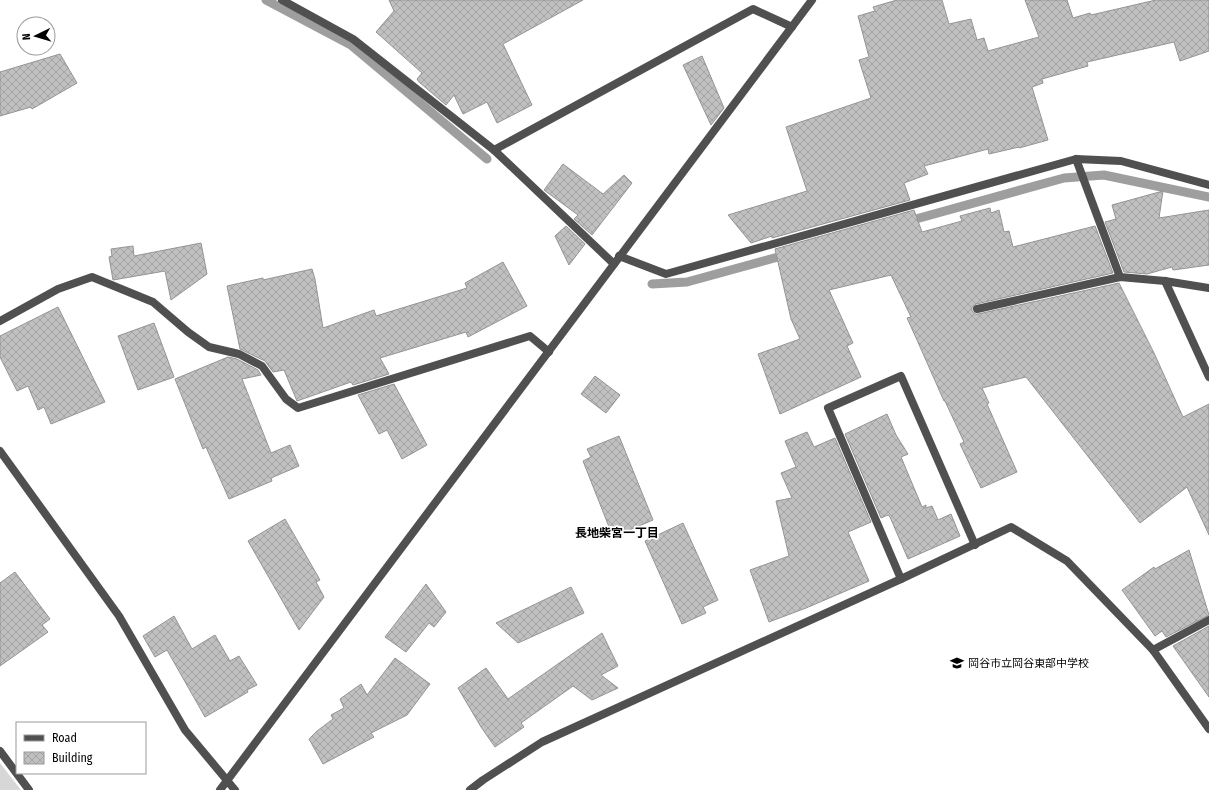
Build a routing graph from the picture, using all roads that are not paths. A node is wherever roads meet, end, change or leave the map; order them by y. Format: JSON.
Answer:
{"nodes":[{"id":1,"x":282,"y":0,"type":"edge"},
{"id":2,"x":812,"y":0,"type":"edge"},
{"id":3,"x":792,"y":27,"type":"junction"},
{"id":4,"x":494,"y":150,"type":"junction"},
{"id":5,"x":1076,"y":159,"type":"junction"},
{"id":6,"x":1209,"y":185,"type":"edge"},
{"id":7,"x":619,"y":256,"type":"junction"},
{"id":8,"x":614,"y":264,"type":"junction"},
{"id":9,"x":1120,"y":277,"type":"junction"},
{"id":10,"x":1165,"y":281,"type":"junction"},
{"id":11,"x":1209,"y":288,"type":"edge"},
{"id":12,"x":976,"y":309,"type":"dead end"},
{"id":13,"x":0,"y":321,"type":"edge"},
{"id":14,"x":549,"y":352,"type":"junction"},
{"id":15,"x":1209,"y":377,"type":"edge"},
{"id":16,"x":0,"y":451,"type":"edge"},
{"id":17,"x":975,"y":545,"type":"junction"},
{"id":18,"x":901,"y":579,"type":"junction"},
{"id":19,"x":1209,"y":620,"type":"edge"},
{"id":20,"x":1153,"y":650,"type":"junction"},
{"id":21,"x":1209,"y":729,"type":"edge"},
{"id":22,"x":0,"y":751,"type":"edge"},
{"id":23,"x":16,"y":773,"type":"edge"},
{"id":24,"x":17,"y":774,"type":"edge"},
{"id":25,"x":227,"y":780,"type":"junction"},
{"id":26,"x":29,"y":790,"type":"edge"},
{"id":27,"x":220,"y":790,"type":"edge"},
{"id":28,"x":235,"y":790,"type":"edge"},
{"id":29,"x":470,"y":790,"type":"edge"}],
"edges":[{"from":1,"to":4,"type":"street"},
{"from":2,"to":3,"type":"street"},
{"from":3,"to":4,"type":"street"},
{"from":3,"to":7,"type":"street"},
{"from":4,"to":8,"type":"street"},
{"from":5,"to":6,"type":"street"},
{"from":5,"to":7,"type":"street"},
{"from":5,"to":9,"type":"street"},
{"from":7,"to":8,"type":"street"},
{"from":8,"to":14,"type":"street"},
{"from":9,"to":10,"type":"street"},
{"from":9,"to":12,"type":"street"},
{"from":10,"to":11,"type":"street"},
{"from":10,"to":15,"type":"street"},
{"from":13,"to":14,"type":"street"},
{"from":14,"to":25,"type":"street"},
{"from":16,"to":25,"type":"street"},
{"from":17,"to":18,"type":"street"},
{"from":17,"to":18,"type":"street"},
{"from":17,"to":20,"type":"street"},
{"from":18,"to":29,"type":"street"},
{"from":19,"to":20,"type":"street"},
{"from":20,"to":21,"type":"street"},
{"from":22,"to":23,"type":"street"},
{"from":24,"to":26,"type":"street"},
{"from":25,"to":27,"type":"street"},
{"from":25,"to":28,"type":"street"}]}
